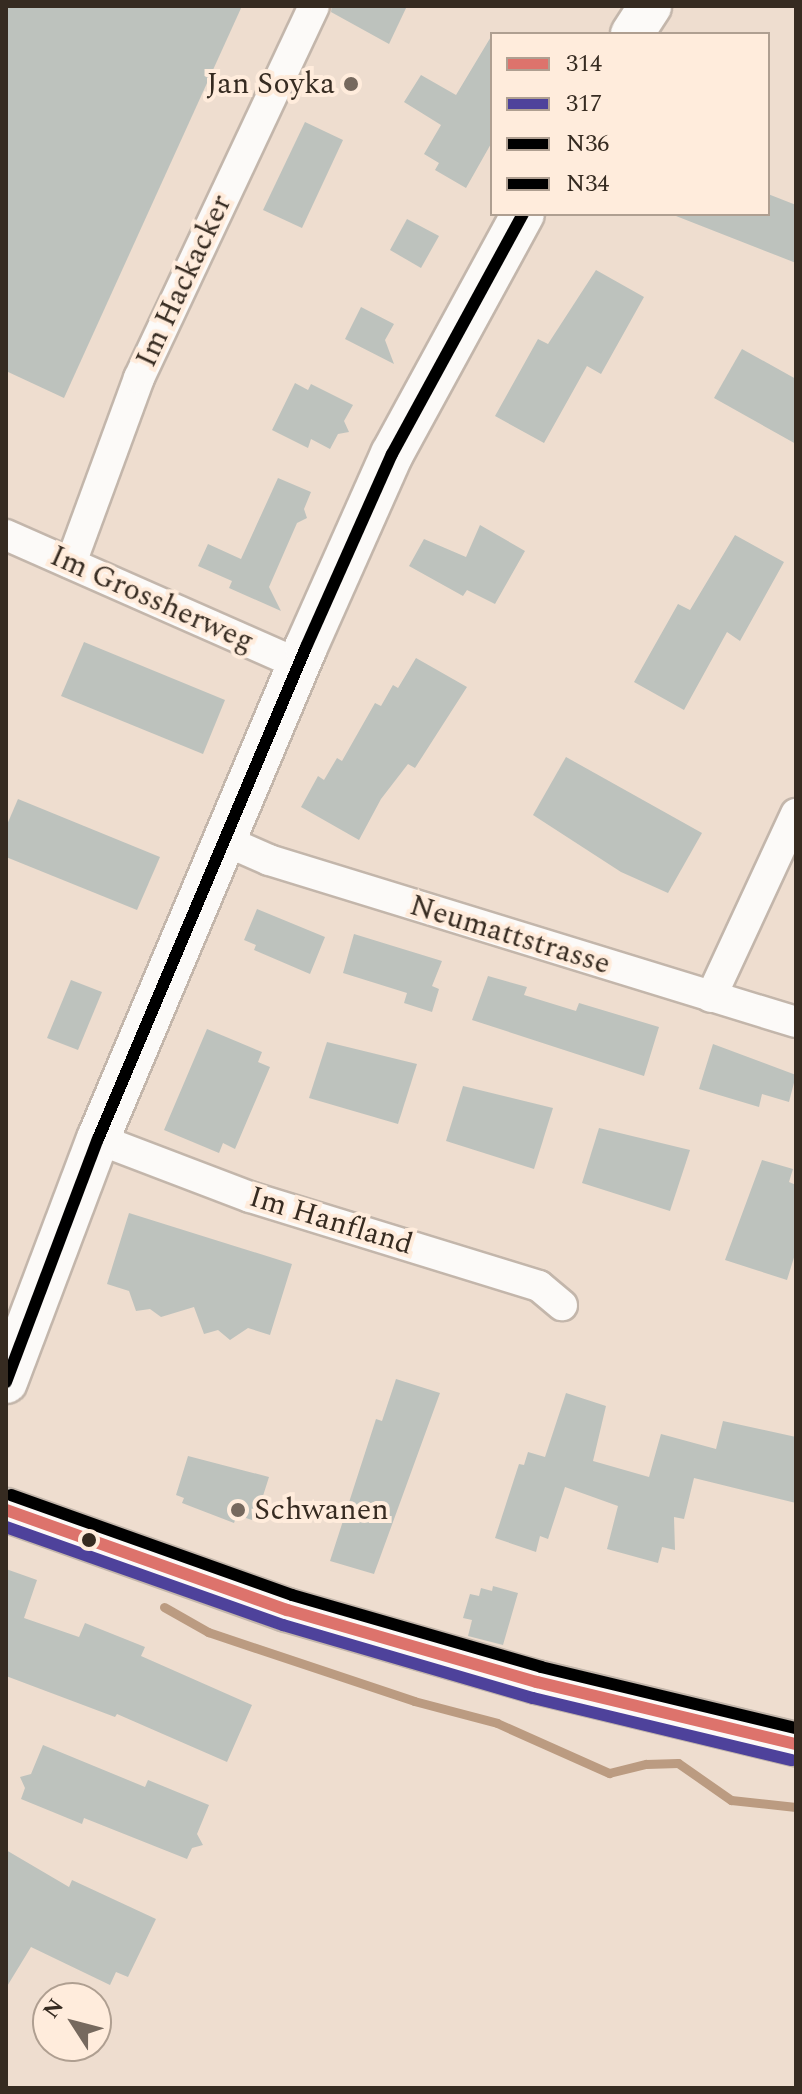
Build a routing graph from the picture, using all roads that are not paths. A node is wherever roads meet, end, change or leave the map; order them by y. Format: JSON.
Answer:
{"nodes":[{"id":1,"x":314,"y":6,"type":"edge"},
{"id":2,"x":650,"y":6,"type":"edge"},
{"id":3,"x":633,"y":32,"type":"edge"},
{"id":4,"x":522,"y":216,"type":"edge"},
{"id":5,"x":6,"y":535,"type":"edge"},
{"id":6,"x":71,"y":563,"type":"junction"},
{"id":7,"x":299,"y":664,"type":"junction"},
{"id":8,"x":796,"y":814,"type":"edge"},
{"id":9,"x":226,"y":841,"type":"junction"},
{"id":10,"x":711,"y":997,"type":"junction"},
{"id":11,"x":796,"y":1022,"type":"edge"},
{"id":12,"x":98,"y":1139,"type":"junction"},
{"id":13,"x":562,"y":1305,"type":"dead end"},
{"id":14,"x":6,"y":1382,"type":"edge"},
{"id":15,"x":6,"y":1510,"type":"edge"},
{"id":16,"x":796,"y":1744,"type":"edge"}],
"edges":[{"from":1,"to":6,"type":"street","name":"Im Hackacker"},
{"from":2,"to":3,"type":"street"},
{"from":4,"to":7,"type":"street"},
{"from":5,"to":6,"type":"street","name":"Im Grossherweg"},
{"from":6,"to":7,"type":"street","name":"Im Grossherweg"},
{"from":7,"to":9,"type":"street"},
{"from":8,"to":10,"type":"street"},
{"from":9,"to":10,"type":"street","name":"Neumattstrasse"},
{"from":9,"to":12,"type":"street"},
{"from":10,"to":11,"type":"street","name":"Neumattstrasse"},
{"from":12,"to":13,"type":"street","name":"Im Hanfland"},
{"from":12,"to":14,"type":"street"},
{"from":15,"to":16,"type":"street"}]}
